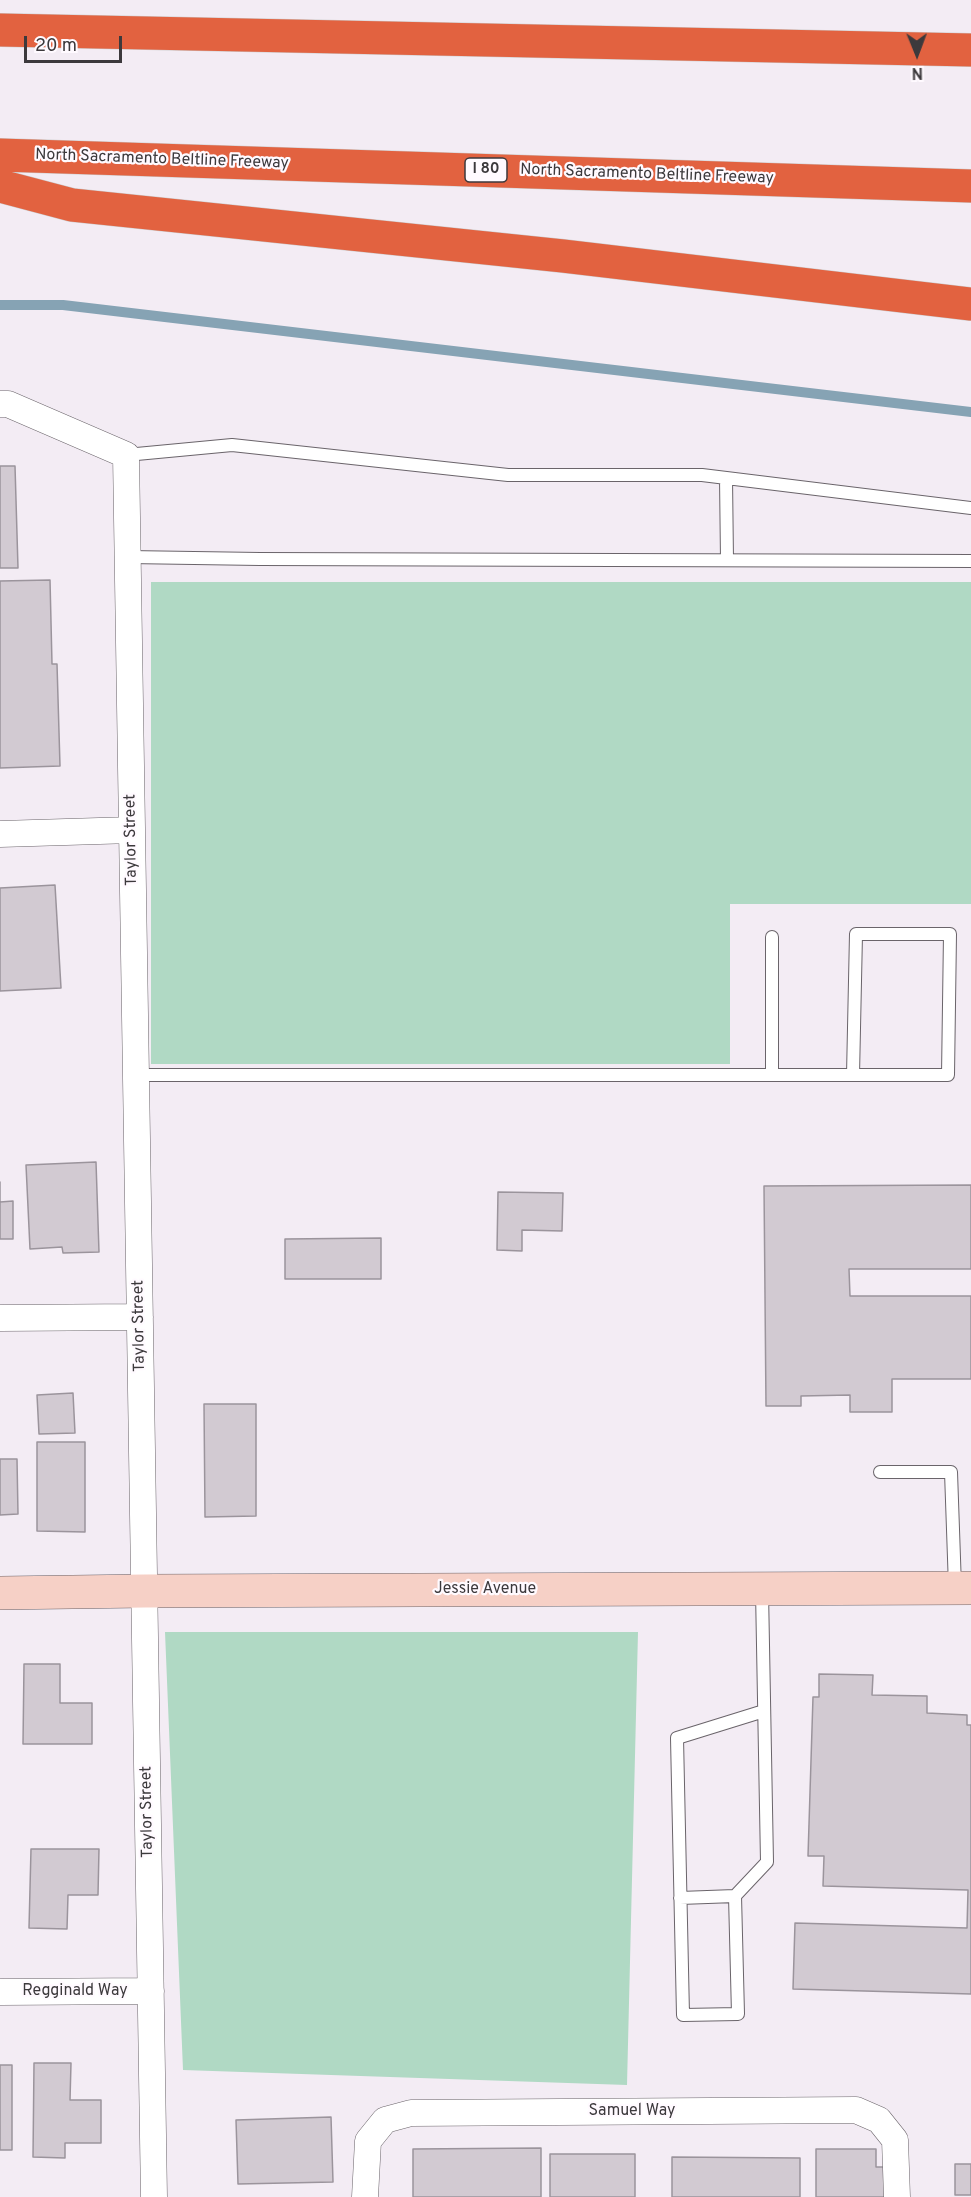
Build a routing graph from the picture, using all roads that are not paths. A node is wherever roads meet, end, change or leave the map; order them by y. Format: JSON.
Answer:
{"nodes":[{"id":1,"x":0,"y":30,"type":"edge"},
{"id":2,"x":971,"y":50,"type":"edge"},
{"id":3,"x":0,"y":155,"type":"edge"},
{"id":4,"x":0,"y":186,"type":"edge"},
{"id":5,"x":971,"y":186,"type":"edge"},
{"id":6,"x":971,"y":304,"type":"edge"},
{"id":7,"x":0,"y":404,"type":"edge"},
{"id":8,"x":126,"y":455,"type":"junction"},
{"id":9,"x":726,"y":478,"type":"junction"},
{"id":10,"x":971,"y":508,"type":"edge"},
{"id":11,"x":128,"y":557,"type":"junction"},
{"id":12,"x":727,"y":560,"type":"junction"},
{"id":13,"x":971,"y":561,"type":"edge"},
{"id":14,"x":132,"y":830,"type":"junction"},
{"id":15,"x":0,"y":834,"type":"edge"},
{"id":16,"x":772,"y":937,"type":"dead end"},
{"id":17,"x":136,"y":1075,"type":"junction"},
{"id":18,"x":772,"y":1075,"type":"junction"},
{"id":19,"x":853,"y":1075,"type":"junction"},
{"id":20,"x":140,"y":1317,"type":"junction"},
{"id":21,"x":0,"y":1318,"type":"edge"},
{"id":22,"x":880,"y":1472,"type":"dead end"},
{"id":23,"x":963,"y":1588,"type":"edge"},
{"id":24,"x":762,"y":1589,"type":"junction"},
{"id":25,"x":144,"y":1591,"type":"junction"},
{"id":26,"x":0,"y":1593,"type":"edge"},
{"id":27,"x":764,"y":1711,"type":"junction"},
{"id":28,"x":735,"y":1896,"type":"junction"},
{"id":29,"x":680,"y":1898,"type":"junction"},
{"id":30,"x":0,"y":1992,"type":"edge"},
{"id":31,"x":151,"y":1992,"type":"junction"},
{"id":32,"x":154,"y":2197,"type":"edge"},
{"id":33,"x":365,"y":2197,"type":"edge"},
{"id":34,"x":897,"y":2197,"type":"edge"}],
"edges":[{"from":1,"to":2,"type":"highway"},
{"from":3,"to":5,"type":"highway","name":"North Sacramento Beltline Freeway","number":"I 80"},
{"from":4,"to":6,"type":"highway"},
{"from":7,"to":8,"type":"street"},
{"from":8,"to":9,"type":"lane"},
{"from":8,"to":11,"type":"street","name":"Taylor Street"},
{"from":9,"to":10,"type":"lane"},
{"from":9,"to":12,"type":"lane"},
{"from":11,"to":12,"type":"lane"},
{"from":11,"to":14,"type":"street","name":"Taylor Street"},
{"from":12,"to":13,"type":"lane"},
{"from":14,"to":15,"type":"street"},
{"from":14,"to":17,"type":"street","name":"Taylor Street"},
{"from":16,"to":18,"type":"lane"},
{"from":17,"to":18,"type":"lane"},
{"from":17,"to":20,"type":"street","name":"Taylor Street"},
{"from":18,"to":19,"type":"lane"},
{"from":19,"to":19,"type":"lane"},
{"from":20,"to":21,"type":"street"},
{"from":20,"to":25,"type":"street","name":"Taylor Street"},
{"from":22,"to":23,"type":"lane"},
{"from":23,"to":24,"type":"street","name":"Jessie Avenue"},
{"from":24,"to":25,"type":"street","name":"Jessie Avenue"},
{"from":24,"to":27,"type":"lane"},
{"from":25,"to":26,"type":"street","name":"Jessie Avenue"},
{"from":25,"to":31,"type":"street","name":"Taylor Street"},
{"from":27,"to":28,"type":"lane"},
{"from":27,"to":29,"type":"lane"},
{"from":28,"to":29,"type":"lane"},
{"from":28,"to":29,"type":"lane"},
{"from":30,"to":31,"type":"street","name":"Regginald Way"},
{"from":31,"to":32,"type":"street","name":"Taylor Street"},
{"from":33,"to":34,"type":"street","name":"Samuel Way"}]}
